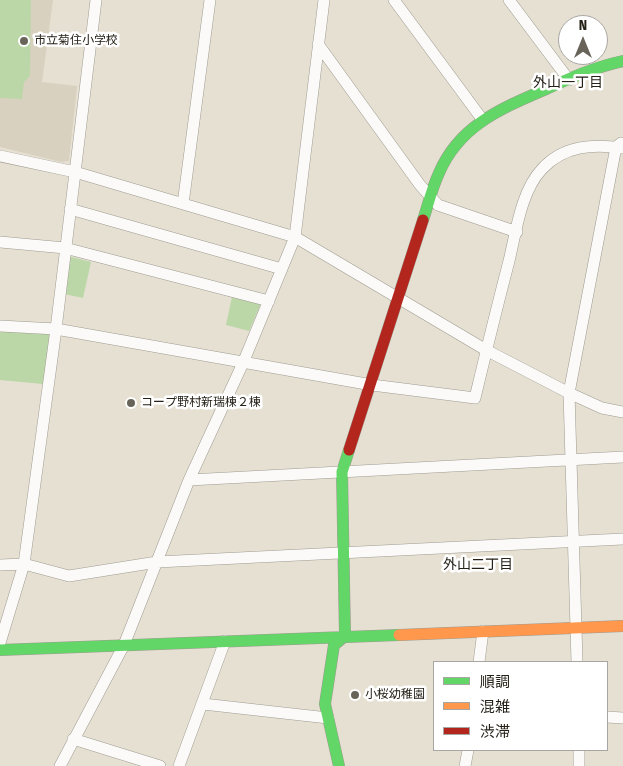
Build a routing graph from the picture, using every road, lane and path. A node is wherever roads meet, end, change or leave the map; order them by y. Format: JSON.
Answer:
{"nodes":[{"id":1,"x":96,"y":0,"type":"edge"},
{"id":2,"x":210,"y":0,"type":"edge"},
{"id":3,"x":324,"y":0,"type":"edge"},
{"id":4,"x":394,"y":0,"type":"edge"},
{"id":5,"x":508,"y":0,"type":"edge"},
{"id":6,"x":318,"y":44,"type":"junction"},
{"id":7,"x":623,"y":61,"type":"edge"},
{"id":8,"x":569,"y":80,"type":"junction"},
{"id":9,"x":482,"y":119,"type":"junction"},
{"id":10,"x":621,"y":146,"type":"edge"},
{"id":11,"x":0,"y":156,"type":"edge"},
{"id":12,"x":75,"y":172,"type":"junction"},
{"id":13,"x":430,"y":198,"type":"junction"},
{"id":14,"x":183,"y":204,"type":"junction"},
{"id":15,"x":70,"y":209,"type":"junction"},
{"id":16,"x":517,"y":232,"type":"junction"},
{"id":17,"x":295,"y":237,"type":"junction"},
{"id":18,"x":0,"y":242,"type":"edge"},
{"id":19,"x":66,"y":248,"type":"junction"},
{"id":20,"x":282,"y":269,"type":"junction"},
{"id":21,"x":398,"y":298,"type":"junction"},
{"id":22,"x":269,"y":301,"type":"junction"},
{"id":23,"x":0,"y":326,"type":"edge"},
{"id":24,"x":56,"y":329,"type":"junction"},
{"id":25,"x":486,"y":350,"type":"junction"},
{"id":26,"x":243,"y":363,"type":"junction"},
{"id":27,"x":372,"y":385,"type":"junction"},
{"id":28,"x":569,"y":393,"type":"junction"},
{"id":29,"x":623,"y":412,"type":"edge"},
{"id":30,"x":623,"y":457,"type":"edge"},
{"id":31,"x":571,"y":460,"type":"junction"},
{"id":32,"x":342,"y":472,"type":"junction"},
{"id":33,"x":189,"y":480,"type":"junction"},
{"id":34,"x":623,"y":539,"type":"edge"},
{"id":35,"x":573,"y":542,"type":"junction"},
{"id":36,"x":343,"y":553,"type":"junction"},
{"id":37,"x":157,"y":562,"type":"junction"},
{"id":38,"x":24,"y":564,"type":"junction"},
{"id":39,"x":0,"y":565,"type":"edge"},
{"id":40,"x":623,"y":626,"type":"edge"},
{"id":41,"x":576,"y":627,"type":"junction"},
{"id":42,"x":483,"y":631,"type":"junction"},
{"id":43,"x":345,"y":636,"type":"junction"},
{"id":44,"x":225,"y":641,"type":"junction"},
{"id":45,"x":0,"y":643,"type":"edge"},
{"id":46,"x":124,"y":645,"type":"junction"},
{"id":47,"x":0,"y":650,"type":"edge"},
{"id":48,"x":479,"y":661,"type":"edge"},
{"id":49,"x":577,"y":661,"type":"edge"},
{"id":50,"x":203,"y":704,"type":"junction"},
{"id":51,"x":328,"y":718,"type":"junction"},
{"id":52,"x":608,"y":718,"type":"edge"},
{"id":53,"x":623,"y":718,"type":"edge"},
{"id":54,"x":73,"y":739,"type":"junction"},
{"id":55,"x":468,"y":751,"type":"edge"},
{"id":56,"x":579,"y":751,"type":"edge"},
{"id":57,"x":60,"y":766,"type":"edge"},
{"id":58,"x":160,"y":766,"type":"edge"},
{"id":59,"x":180,"y":766,"type":"edge"},
{"id":60,"x":339,"y":766,"type":"edge"},
{"id":61,"x":465,"y":766,"type":"edge"},
{"id":62,"x":579,"y":766,"type":"edge"}],
"edges":[{"from":1,"to":12,"type":"street"},
{"from":2,"to":14,"type":"street"},
{"from":3,"to":6,"type":"street"},
{"from":4,"to":9,"type":"street"},
{"from":5,"to":8,"type":"street"},
{"from":6,"to":13,"type":"street"},
{"from":6,"to":17,"type":"street"},
{"from":7,"to":8,"type":"street"},
{"from":8,"to":9,"type":"street"},
{"from":9,"to":13,"type":"street"},
{"from":10,"to":16,"type":"street"},
{"from":10,"to":28,"type":"street"},
{"from":11,"to":12,"type":"street"},
{"from":12,"to":14,"type":"street"},
{"from":12,"to":15,"type":"street"},
{"from":13,"to":16,"type":"street"},
{"from":13,"to":21,"type":"street"},
{"from":14,"to":17,"type":"street"},
{"from":15,"to":19,"type":"street"},
{"from":15,"to":20,"type":"street"},
{"from":16,"to":25,"type":"street"},
{"from":17,"to":20,"type":"street"},
{"from":17,"to":21,"type":"street"},
{"from":18,"to":19,"type":"street"},
{"from":19,"to":22,"type":"street"},
{"from":19,"to":24,"type":"street"},
{"from":20,"to":22,"type":"street"},
{"from":21,"to":25,"type":"street"},
{"from":21,"to":27,"type":"street"},
{"from":22,"to":26,"type":"street"},
{"from":23,"to":24,"type":"street"},
{"from":24,"to":26,"type":"street"},
{"from":24,"to":38,"type":"street"},
{"from":25,"to":27,"type":"street"},
{"from":25,"to":28,"type":"street"},
{"from":26,"to":27,"type":"street"},
{"from":26,"to":33,"type":"street"},
{"from":27,"to":32,"type":"street"},
{"from":28,"to":29,"type":"street"},
{"from":28,"to":31,"type":"street"},
{"from":30,"to":31,"type":"street"},
{"from":31,"to":32,"type":"street"},
{"from":31,"to":35,"type":"street"},
{"from":32,"to":33,"type":"street"},
{"from":32,"to":36,"type":"street"},
{"from":33,"to":37,"type":"street"},
{"from":34,"to":35,"type":"street"},
{"from":35,"to":36,"type":"street"},
{"from":35,"to":41,"type":"street"},
{"from":36,"to":37,"type":"street"},
{"from":36,"to":43,"type":"street"},
{"from":37,"to":38,"type":"street"},
{"from":37,"to":46,"type":"street"},
{"from":38,"to":39,"type":"street"},
{"from":38,"to":45,"type":"street"},
{"from":40,"to":41,"type":"street"},
{"from":41,"to":42,"type":"street"},
{"from":41,"to":49,"type":"street"},
{"from":42,"to":43,"type":"street"},
{"from":42,"to":48,"type":"street"},
{"from":43,"to":44,"type":"street"},
{"from":43,"to":51,"type":"street"},
{"from":44,"to":46,"type":"street"},
{"from":44,"to":50,"type":"street"},
{"from":46,"to":47,"type":"street"},
{"from":46,"to":54,"type":"street"},
{"from":50,"to":51,"type":"street"},
{"from":50,"to":59,"type":"street"},
{"from":51,"to":60,"type":"street"},
{"from":52,"to":53,"type":"street"},
{"from":54,"to":57,"type":"street"},
{"from":54,"to":58,"type":"street"},
{"from":55,"to":61,"type":"street"},
{"from":56,"to":62,"type":"street"}]}
